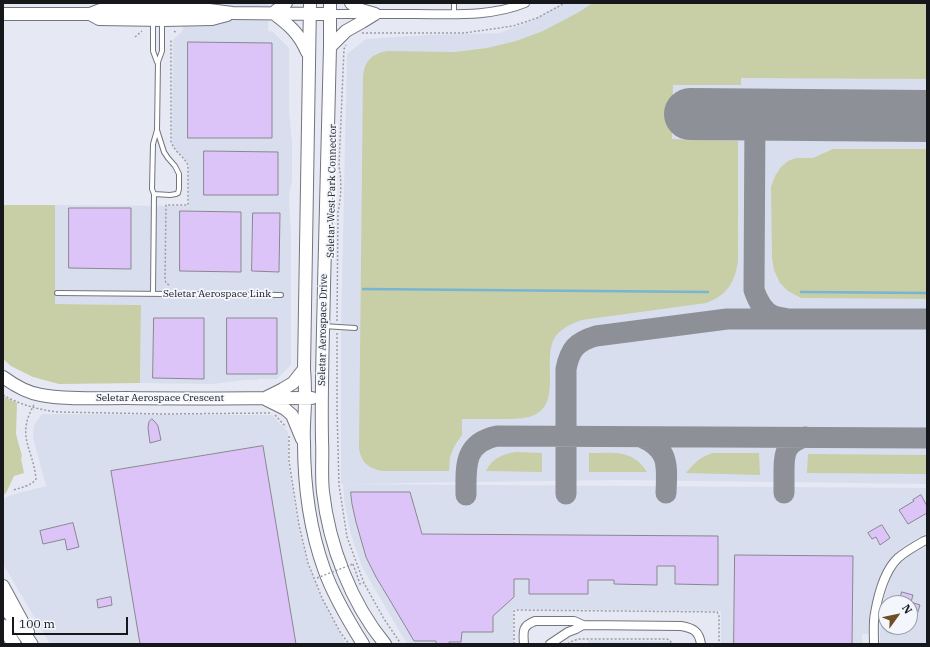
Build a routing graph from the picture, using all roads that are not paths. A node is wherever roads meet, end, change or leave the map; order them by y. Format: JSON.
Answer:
{"nodes":[{"id":1,"x":286,"y":3,"type":"edge"},
{"id":2,"x":351,"y":3,"type":"edge"},
{"id":3,"x":454,"y":3,"type":"edge"},
{"id":4,"x":525,"y":3,"type":"edge"},
{"id":5,"x":309,"y":8,"type":"edge"},
{"id":6,"x":330,"y":8,"type":"edge"},
{"id":7,"x":158,"y":11,"type":"edge"},
{"id":8,"x":273,"y":13,"type":"junction"},
{"id":9,"x":3,"y":14,"type":"edge"},
{"id":10,"x":375,"y":14,"type":"junction"},
{"id":11,"x":454,"y":14,"type":"junction"},
{"id":12,"x":330,"y":47,"type":"junction"},
{"id":13,"x":309,"y":55,"type":"junction"},
{"id":14,"x":158,"y":62,"type":"junction"},
{"id":15,"x":157,"y":130,"type":"junction"},
{"id":16,"x":154,"y":194,"type":"junction"},
{"id":17,"x":56,"y":293,"type":"dead end"},
{"id":18,"x":153,"y":294,"type":"junction"},
{"id":19,"x":281,"y":295,"type":"dead end"},
{"id":20,"x":323,"y":326,"type":"junction"},
{"id":21,"x":355,"y":328,"type":"dead end"},
{"id":22,"x":304,"y":369,"type":"junction"},
{"id":23,"x":3,"y":377,"type":"edge"},
{"id":24,"x":264,"y":398,"type":"junction"},
{"id":25,"x":305,"y":398,"type":"junction"},
{"id":26,"x":321,"y":398,"type":"junction"},
{"id":27,"x":304,"y":442,"type":"junction"},
{"id":28,"x":927,"y":540,"type":"edge"},
{"id":29,"x":3,"y":586,"type":"edge"},
{"id":30,"x":3,"y":604,"type":"edge"},
{"id":31,"x":583,"y":624,"type":"junction"},
{"id":32,"x":3,"y":626,"type":"edge"},
{"id":33,"x":14,"y":644,"type":"edge"},
{"id":34,"x":31,"y":644,"type":"edge"},
{"id":35,"x":35,"y":644,"type":"edge"},
{"id":36,"x":363,"y":644,"type":"edge"},
{"id":37,"x":385,"y":644,"type":"edge"},
{"id":38,"x":524,"y":644,"type":"edge"},
{"id":39,"x":550,"y":644,"type":"edge"},
{"id":40,"x":701,"y":644,"type":"edge"},
{"id":41,"x":874,"y":644,"type":"edge"}],
"edges":[{"from":1,"to":8,"type":"street"},
{"from":2,"to":10,"type":"street"},
{"from":3,"to":11,"type":"lane"},
{"from":4,"to":11,"type":"street"},
{"from":5,"to":6,"type":"street"},
{"from":5,"to":8,"type":"street"},
{"from":5,"to":13,"type":"street","name":"Seletar Aerospace Drive"},
{"from":6,"to":10,"type":"street"},
{"from":6,"to":12,"type":"street","name":"Seletar Aerospace Drive"},
{"from":7,"to":8,"type":"street"},
{"from":7,"to":9,"type":"street"},
{"from":7,"to":14,"type":"lane"},
{"from":7,"to":14,"type":"lane"},
{"from":8,"to":13,"type":"street"},
{"from":10,"to":11,"type":"street"},
{"from":10,"to":12,"type":"street"},
{"from":12,"to":20,"type":"street","name":"Seletar Aerospace Drive"},
{"from":13,"to":22,"type":"street","name":"Seletar Aerospace Drive"},
{"from":14,"to":15,"type":"lane"},
{"from":15,"to":16,"type":"lane","name":"Seletar Aerospace Link"},
{"from":15,"to":16,"type":"lane"},
{"from":16,"to":18,"type":"lane","name":"Seletar Aerospace Link"},
{"from":17,"to":18,"type":"lane","name":"Seletar Aerospace Link"},
{"from":18,"to":19,"type":"lane","name":"Seletar Aerospace Link"},
{"from":20,"to":21,"type":"lane"},
{"from":20,"to":26,"type":"street","name":"Seletar Aerospace Drive"},
{"from":22,"to":24,"type":"street"},
{"from":22,"to":25,"type":"street","name":"Seletar Aerospace Drive"},
{"from":23,"to":24,"type":"street","name":"Seletar Aerospace Crescent"},
{"from":24,"to":25,"type":"street","name":"Seletar Aerospace Crescent"},
{"from":24,"to":27,"type":"street"},
{"from":25,"to":26,"type":"street","name":"Seletar Aerospace Crescent"},
{"from":25,"to":27,"type":"street","name":"Seletar Aerospace Drive"},
{"from":26,"to":37,"type":"street","name":"Seletar Aerospace Drive"},
{"from":27,"to":36,"type":"street","name":"Seletar Aerospace Drive"},
{"from":28,"to":41,"type":"street"},
{"from":29,"to":35,"type":"street"},
{"from":30,"to":34,"type":"main road"},
{"from":31,"to":38,"type":"street"},
{"from":31,"to":39,"type":"street"},
{"from":31,"to":40,"type":"street"},
{"from":32,"to":33,"type":"main road"}]}
